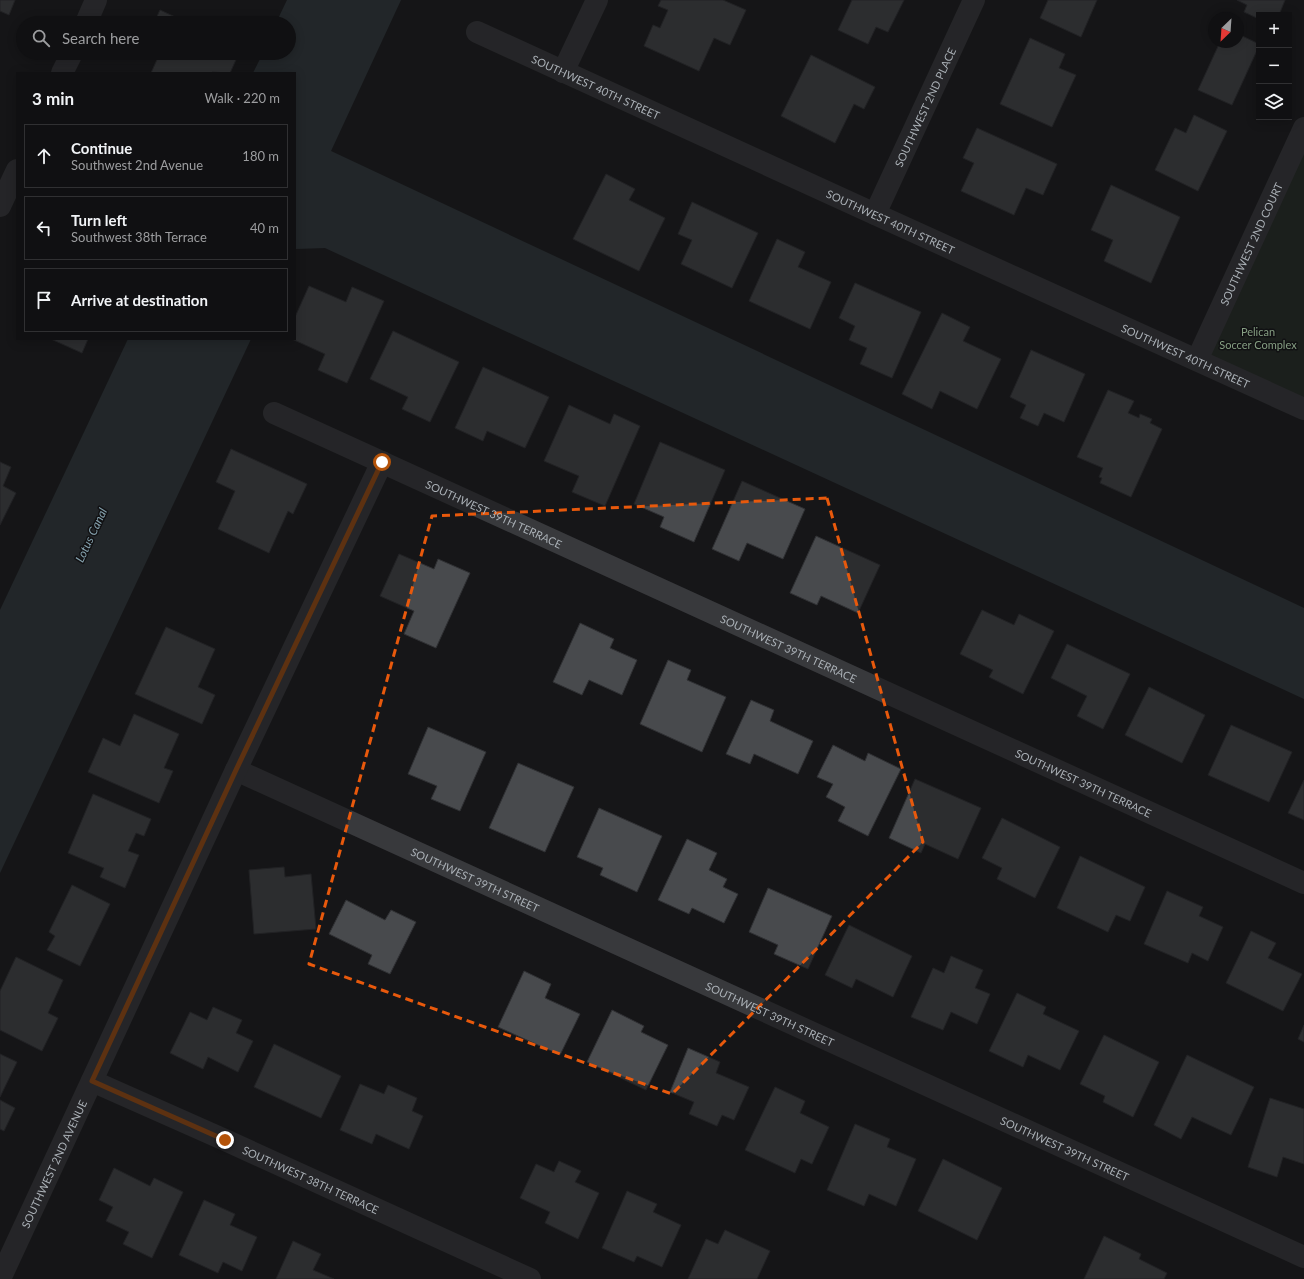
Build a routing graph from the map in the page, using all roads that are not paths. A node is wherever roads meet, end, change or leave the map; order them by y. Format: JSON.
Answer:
{"nodes":[{"id":1,"x":96,"y":0,"type":"edge"},
{"id":2,"x":597,"y":0,"type":"edge"},
{"id":3,"x":974,"y":0,"type":"edge"},
{"id":4,"x":89,"y":16,"type":"edge"},
{"id":5,"x":477,"y":32,"type":"dead end"},
{"id":6,"x":68,"y":60,"type":"edge"},
{"id":7,"x":62,"y":72,"type":"edge"},
{"id":8,"x":563,"y":72,"type":"junction"},
{"id":9,"x":1304,"y":128,"type":"edge"},
{"id":10,"x":16,"y":172,"type":"edge"},
{"id":11,"x":0,"y":206,"type":"edge"},
{"id":12,"x":875,"y":214,"type":"junction"},
{"id":13,"x":1197,"y":360,"type":"junction"},
{"id":14,"x":1304,"y":409,"type":"edge"},
{"id":15,"x":274,"y":413,"type":"dead end"},
{"id":16,"x":382,"y":462,"type":"junction"},
{"id":17,"x":236,"y":770,"type":"junction"},
{"id":18,"x":1304,"y":883,"type":"edge"},
{"id":19,"x":92,"y":1081,"type":"junction"},
{"id":20,"x":1304,"y":1257,"type":"edge"},
{"id":21,"x":0,"y":1279,"type":"edge"},
{"id":22,"x":530,"y":1279,"type":"edge"}],
"edges":[{"from":1,"to":4,"type":"street"},
{"from":2,"to":8,"type":"street"},
{"from":3,"to":12,"type":"street","name":"SOUTHWEST 2ND PLACE"},
{"from":5,"to":8,"type":"street","name":"SOUTHWEST 40TH STREET"},
{"from":6,"to":7,"type":"street"},
{"from":8,"to":12,"type":"street","name":"SOUTHWEST 40TH STREET"},
{"from":9,"to":13,"type":"street","name":"SOUTHWEST 2ND COURT"},
{"from":10,"to":11,"type":"street"},
{"from":12,"to":13,"type":"street","name":"SOUTHWEST 40TH STREET"},
{"from":13,"to":14,"type":"street","name":"SOUTHWEST 40TH STREET"},
{"from":15,"to":16,"type":"street","name":"SOUTHWEST 39TH TERRACE"},
{"from":16,"to":17,"type":"street","name":"SOUTHWEST 2ND AVENUE"},
{"from":16,"to":18,"type":"street","name":"SOUTHWEST 39TH TERRACE"},
{"from":17,"to":19,"type":"street","name":"SOUTHWEST 2ND AVENUE"},
{"from":17,"to":20,"type":"street","name":"SOUTHWEST 39TH STREET"},
{"from":19,"to":21,"type":"street","name":"SOUTHWEST 2ND AVENUE"},
{"from":19,"to":22,"type":"street","name":"SOUTHWEST 38TH TERRACE"}]}
